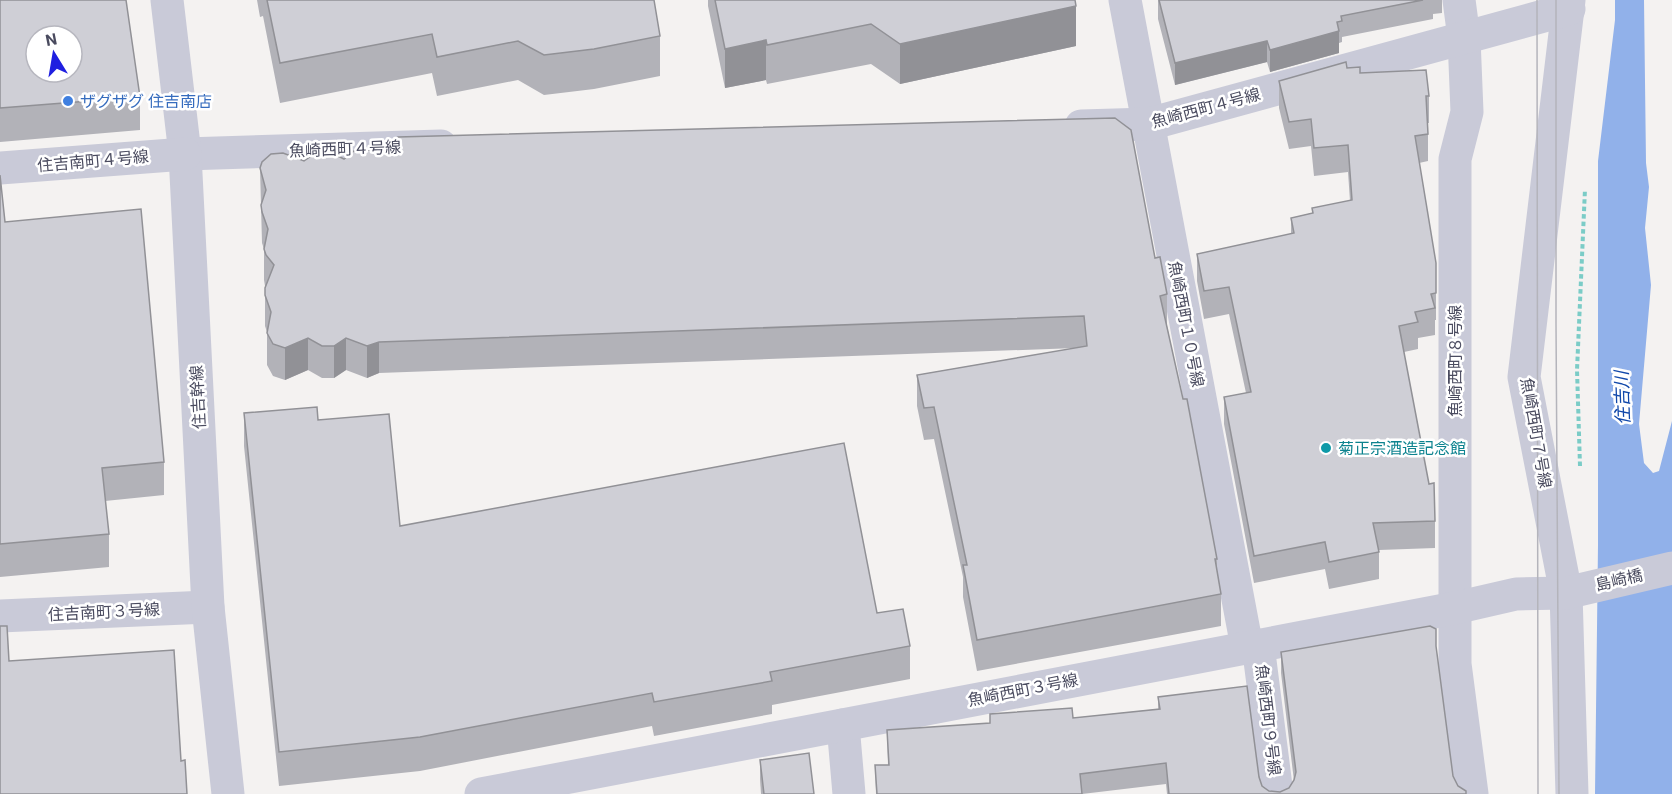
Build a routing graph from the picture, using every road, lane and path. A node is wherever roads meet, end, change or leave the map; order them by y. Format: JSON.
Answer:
{"nodes":[{"id":1,"x":167,"y":0,"type":"edge"},
{"id":2,"x":1125,"y":0,"type":"edge"},
{"id":3,"x":1459,"y":0,"type":"edge"},
{"id":4,"x":1569,"y":5,"type":"edge"},
{"id":5,"x":1464,"y":38,"type":"junction"},
{"id":6,"x":1149,"y":124,"type":"junction"},
{"id":7,"x":1054,"y":127,"type":"edge"},
{"id":8,"x":471,"y":145,"type":"edge"},
{"id":9,"x":185,"y":154,"type":"junction"},
{"id":10,"x":0,"y":168,"type":"edge"},
{"id":11,"x":1586,"y":180,"type":"dead end"},
{"id":12,"x":1580,"y":466,"type":"dead end"},
{"id":13,"x":1672,"y":568,"type":"edge"},
{"id":14,"x":1566,"y":593,"type":"junction"},
{"id":15,"x":208,"y":607,"type":"junction"},
{"id":16,"x":1455,"y":608,"type":"junction"},
{"id":17,"x":0,"y":616,"type":"edge"},
{"id":18,"x":1253,"y":646,"type":"junction"},
{"id":19,"x":843,"y":725,"type":"junction"},
{"id":20,"x":530,"y":790,"type":"edge"},
{"id":21,"x":228,"y":794,"type":"edge"},
{"id":22,"x":481,"y":794,"type":"edge"},
{"id":23,"x":849,"y":794,"type":"edge"},
{"id":24,"x":1277,"y":794,"type":"edge"},
{"id":25,"x":1472,"y":794,"type":"edge"},
{"id":26,"x":1572,"y":794,"type":"edge"}],
"edges":[{"from":1,"to":9,"type":"street","name":"住吉幹線"},
{"from":2,"to":6,"type":"street","name":"魚崎西町１０号線"},
{"from":3,"to":5,"type":"street","name":"魚崎西町８号線"},
{"from":4,"to":5,"type":"street","name":"魚崎西町４号線"},
{"from":4,"to":14,"type":"street","name":"魚崎西町７号線"},
{"from":5,"to":6,"type":"street","name":"魚崎西町４号線"},
{"from":5,"to":16,"type":"street","name":"魚崎西町８号線"},
{"from":6,"to":7,"type":"street","name":"魚崎西町４号線"},
{"from":6,"to":18,"type":"street","name":"魚崎西町１０号線"},
{"from":8,"to":9,"type":"street","name":"魚崎西町４号線"},
{"from":9,"to":10,"type":"street","name":"住吉南町４号線"},
{"from":9,"to":15,"type":"street","name":"住吉幹線"},
{"from":11,"to":12,"type":"path"},
{"from":13,"to":14,"type":"street","name":"島崎橋"},
{"from":14,"to":16,"type":"street","name":"魚崎西町３号線"},
{"from":14,"to":26,"type":"street","name":"魚崎西町７号線"},
{"from":15,"to":17,"type":"street","name":"住吉南町３号線"},
{"from":15,"to":21,"type":"street","name":"住吉幹線"},
{"from":16,"to":18,"type":"street","name":"魚崎西町３号線"},
{"from":16,"to":25,"type":"street","name":"魚崎西町８号線"},
{"from":18,"to":19,"type":"street","name":"魚崎西町３号線"},
{"from":18,"to":24,"type":"street","name":"魚崎西町９号線"},
{"from":19,"to":20,"type":"street","name":"魚崎西町３号線"},
{"from":19,"to":23,"type":"street"},
{"from":20,"to":22,"type":"street","name":"魚崎西町３号線"}]}
